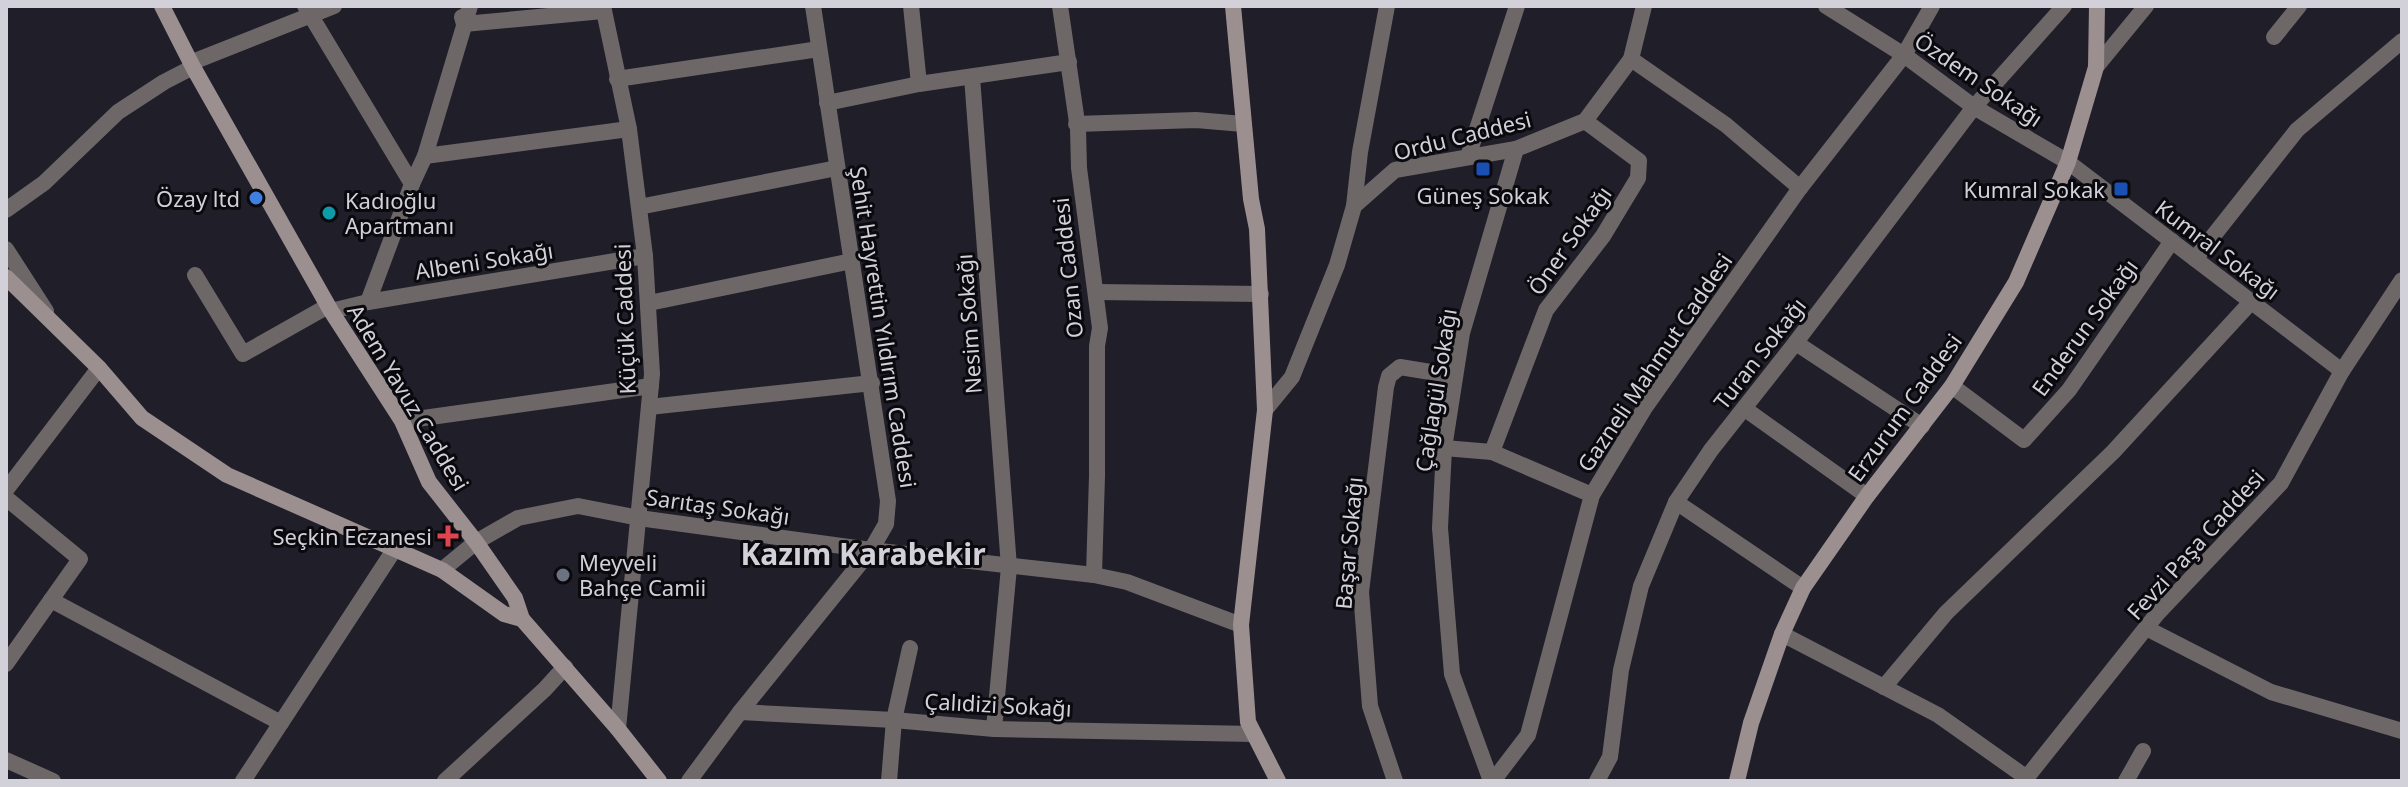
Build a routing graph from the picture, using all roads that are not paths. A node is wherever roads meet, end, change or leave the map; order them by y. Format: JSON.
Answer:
{"nodes":[{"id":1,"x":162,"y":6,"type":"edge"},
{"id":2,"x":334,"y":6,"type":"edge"},
{"id":3,"x":459,"y":6,"type":"edge"},
{"id":4,"x":470,"y":6,"type":"edge"},
{"id":5,"x":813,"y":6,"type":"edge"},
{"id":6,"x":911,"y":6,"type":"edge"},
{"id":7,"x":1060,"y":6,"type":"edge"},
{"id":8,"x":1233,"y":6,"type":"edge"},
{"id":9,"x":1387,"y":6,"type":"edge"},
{"id":10,"x":1517,"y":6,"type":"edge"},
{"id":11,"x":1644,"y":6,"type":"edge"},
{"id":12,"x":1826,"y":6,"type":"edge"},
{"id":13,"x":1932,"y":6,"type":"edge"},
{"id":14,"x":2064,"y":6,"type":"edge"},
{"id":15,"x":2097,"y":6,"type":"edge"},
{"id":16,"x":2146,"y":6,"type":"edge"},
{"id":17,"x":2299,"y":6,"type":"edge"},
{"id":18,"x":603,"y":8,"type":"edge"},
{"id":19,"x":308,"y":11,"type":"edge"},
{"id":20,"x":464,"y":24,"type":"junction"},
{"id":21,"x":2274,"y":37,"type":"dead end"},
{"id":22,"x":2402,"y":41,"type":"edge"},
{"id":23,"x":819,"y":49,"type":"junction"},
{"id":24,"x":1904,"y":55,"type":"junction"},
{"id":25,"x":1631,"y":59,"type":"junction"},
{"id":26,"x":1069,"y":62,"type":"junction"},
{"id":27,"x":192,"y":65,"type":"junction"},
{"id":28,"x":2096,"y":67,"type":"junction"},
{"id":29,"x":972,"y":77,"type":"junction"},
{"id":30,"x":617,"y":79,"type":"junction"},
{"id":31,"x":919,"y":84,"type":"junction"},
{"id":32,"x":827,"y":103,"type":"junction"},
{"id":33,"x":1974,"y":107,"type":"junction"},
{"id":34,"x":1585,"y":121,"type":"junction"},
{"id":35,"x":1076,"y":124,"type":"junction"},
{"id":36,"x":1243,"y":124,"type":"junction"},
{"id":37,"x":629,"y":129,"type":"junction"},
{"id":38,"x":1516,"y":149,"type":"junction"},
{"id":39,"x":425,"y":156,"type":"junction"},
{"id":40,"x":1468,"y":157,"type":"junction"},
{"id":41,"x":2068,"y":162,"type":"junction"},
{"id":42,"x":837,"y":168,"type":"junction"},
{"id":43,"x":412,"y":184,"type":"junction"},
{"id":44,"x":1800,"y":188,"type":"junction"},
{"id":45,"x":1354,"y":206,"type":"junction"},
{"id":46,"x":639,"y":207,"type":"junction"},
{"id":47,"x":6,"y":210,"type":"edge"},
{"id":48,"x":2172,"y":241,"type":"junction"},
{"id":49,"x":6,"y":249,"type":"edge"},
{"id":50,"x":645,"y":256,"type":"junction"},
{"id":51,"x":2195,"y":259,"type":"junction"},
{"id":52,"x":852,"y":261,"type":"junction"},
{"id":53,"x":195,"y":275,"type":"dead end"},
{"id":54,"x":6,"y":277,"type":"edge"},
{"id":55,"x":2402,"y":280,"type":"edge"},
{"id":56,"x":1096,"y":292,"type":"junction"},
{"id":57,"x":1261,"y":294,"type":"junction"},
{"id":58,"x":2395,"y":301,"type":"edge"},
{"id":59,"x":368,"y":302,"type":"junction"},
{"id":60,"x":2251,"y":302,"type":"junction"},
{"id":61,"x":649,"y":303,"type":"junction"},
{"id":62,"x":330,"y":308,"type":"junction"},
{"id":63,"x":51,"y":319,"type":"junction"},
{"id":64,"x":1796,"y":343,"type":"junction"},
{"id":65,"x":99,"y":368,"type":"junction"},
{"id":66,"x":2342,"y":371,"type":"junction"},
{"id":67,"x":1455,"y":376,"type":"junction"},
{"id":68,"x":872,"y":383,"type":"junction"},
{"id":69,"x":651,"y":386,"type":"junction"},
{"id":70,"x":1952,"y":386,"type":"junction"},
{"id":71,"x":649,"y":407,"type":"junction"},
{"id":72,"x":1745,"y":409,"type":"junction"},
{"id":73,"x":1265,"y":410,"type":"junction"},
{"id":74,"x":402,"y":421,"type":"junction"},
{"id":75,"x":1922,"y":426,"type":"junction"},
{"id":76,"x":1444,"y":448,"type":"junction"},
{"id":77,"x":1492,"y":452,"type":"junction"},
{"id":78,"x":6,"y":490,"type":"edge"},
{"id":79,"x":1592,"y":495,"type":"junction"},
{"id":80,"x":1867,"y":496,"type":"junction"},
{"id":81,"x":6,"y":498,"type":"edge"},
{"id":82,"x":1676,"y":502,"type":"junction"},
{"id":83,"x":639,"y":518,"type":"junction"},
{"id":84,"x":476,"y":542,"type":"junction"},
{"id":85,"x":394,"y":550,"type":"junction"},
{"id":86,"x":871,"y":550,"type":"junction"},
{"id":87,"x":1009,"y":567,"type":"junction"},
{"id":88,"x":442,"y":570,"type":"junction"},
{"id":89,"x":1094,"y":575,"type":"junction"},
{"id":90,"x":1803,"y":588,"type":"junction"},
{"id":91,"x":51,"y":600,"type":"junction"},
{"id":92,"x":522,"y":619,"type":"junction"},
{"id":93,"x":1241,"y":625,"type":"junction"},
{"id":94,"x":2148,"y":629,"type":"junction"},
{"id":95,"x":1782,"y":634,"type":"junction"},
{"id":96,"x":910,"y":648,"type":"dead end"},
{"id":97,"x":6,"y":664,"type":"edge"},
{"id":98,"x":565,"y":667,"type":"junction"},
{"id":99,"x":1884,"y":687,"type":"junction"},
{"id":100,"x":740,"y":712,"type":"junction"},
{"id":101,"x":894,"y":720,"type":"junction"},
{"id":102,"x":281,"y":723,"type":"junction"},
{"id":103,"x":618,"y":729,"type":"junction"},
{"id":104,"x":994,"y":729,"type":"junction"},
{"id":105,"x":2402,"y":731,"type":"edge"},
{"id":106,"x":1254,"y":734,"type":"junction"},
{"id":107,"x":2143,"y":751,"type":"dead end"},
{"id":108,"x":6,"y":760,"type":"edge"},
{"id":109,"x":2026,"y":780,"type":"edge"},
{"id":110,"x":53,"y":781,"type":"edge"},
{"id":111,"x":243,"y":781,"type":"edge"},
{"id":112,"x":445,"y":781,"type":"edge"},
{"id":113,"x":659,"y":781,"type":"edge"},
{"id":114,"x":689,"y":781,"type":"edge"},
{"id":115,"x":889,"y":781,"type":"edge"},
{"id":116,"x":1278,"y":781,"type":"edge"},
{"id":117,"x":1395,"y":781,"type":"edge"},
{"id":118,"x":1492,"y":781,"type":"edge"},
{"id":119,"x":1597,"y":781,"type":"edge"},
{"id":120,"x":1737,"y":781,"type":"edge"},
{"id":121,"x":2126,"y":781,"type":"edge"}],
"edges":[{"from":1,"to":27,"type":"street","name":"Adem Yavuz Caddesi"},
{"from":2,"to":19,"type":"street"},
{"from":3,"to":20,"type":"street"},
{"from":4,"to":20,"type":"street"},
{"from":5,"to":23,"type":"street","name":"Şehit Hayrettin Yıldırım Caddesi"},
{"from":6,"to":31,"type":"street"},
{"from":7,"to":26,"type":"street","name":"Ozan Caddesi"},
{"from":8,"to":36,"type":"street"},
{"from":9,"to":45,"type":"street"},
{"from":10,"to":40,"type":"street"},
{"from":11,"to":25,"type":"street"},
{"from":12,"to":24,"type":"street","name":"Özdem Sokağı"},
{"from":13,"to":24,"type":"street","name":"Gazneli Mahmut Caddesi"},
{"from":14,"to":33,"type":"street","name":"Turan Sokağı"},
{"from":15,"to":28,"type":"street","name":"Erzurum Caddesi"},
{"from":16,"to":28,"type":"street"},
{"from":17,"to":21,"type":"street"},
{"from":18,"to":20,"type":"street"},
{"from":18,"to":30,"type":"street","name":"Küçük Caddesi"},
{"from":19,"to":27,"type":"street"},
{"from":19,"to":43,"type":"street"},
{"from":20,"to":39,"type":"street"},
{"from":22,"to":51,"type":"street"},
{"from":23,"to":30,"type":"street"},
{"from":23,"to":32,"type":"street","name":"Şehit Hayrettin Yıldırım Caddesi"},
{"from":24,"to":33,"type":"street","name":"Özdem Sokağı"},
{"from":24,"to":44,"type":"street","name":"Gazneli Mahmut Caddesi"},
{"from":25,"to":34,"type":"street"},
{"from":25,"to":44,"type":"street"},
{"from":26,"to":29,"type":"street"},
{"from":26,"to":35,"type":"street","name":"Ozan Caddesi"},
{"from":27,"to":47,"type":"street"},
{"from":27,"to":62,"type":"street","name":"Adem Yavuz Caddesi"},
{"from":28,"to":41,"type":"street","name":"Erzurum Caddesi"},
{"from":29,"to":31,"type":"street"},
{"from":29,"to":87,"type":"street","name":"Nesim Sokağı"},
{"from":30,"to":37,"type":"street","name":"Küçük Caddesi"},
{"from":31,"to":32,"type":"street"},
{"from":32,"to":42,"type":"street","name":"Şehit Hayrettin Yıldırım Caddesi"},
{"from":33,"to":41,"type":"street","name":"Özdem Sokağı"},
{"from":33,"to":64,"type":"street","name":"Turan Sokağı"},
{"from":34,"to":38,"type":"street","name":"Ordu Caddesi"},
{"from":34,"to":77,"type":"street","name":"Öner Sokağı"},
{"from":35,"to":36,"type":"street"},
{"from":35,"to":56,"type":"street","name":"Ozan Caddesi"},
{"from":36,"to":57,"type":"street"},
{"from":37,"to":39,"type":"street"},
{"from":37,"to":46,"type":"street","name":"Küçük Caddesi"},
{"from":38,"to":40,"type":"street","name":"Ordu Caddesi"},
{"from":38,"to":67,"type":"street","name":"Çağlagül Sokağı"},
{"from":39,"to":43,"type":"street"},
{"from":40,"to":45,"type":"street","name":"Ordu Caddesi"},
{"from":41,"to":48,"type":"street","name":"Kumral Sokağı"},
{"from":41,"to":70,"type":"street","name":"Erzurum Caddesi"},
{"from":42,"to":46,"type":"street"},
{"from":42,"to":52,"type":"street","name":"Şehit Hayrettin Yıldırım Caddesi"},
{"from":43,"to":59,"type":"street"},
{"from":44,"to":79,"type":"street","name":"Gazneli Mahmut Caddesi"},
{"from":45,"to":73,"type":"street"},
{"from":46,"to":50,"type":"street","name":"Küçük Caddesi"},
{"from":48,"to":51,"type":"street","name":"Kumral Sokağı"},
{"from":48,"to":70,"type":"street","name":"Enderun Sokağı"},
{"from":49,"to":63,"type":"street"},
{"from":50,"to":59,"type":"street","name":"Albeni Sokağı"},
{"from":50,"to":61,"type":"street","name":"Küçük Caddesi"},
{"from":51,"to":60,"type":"street","name":"Kumral Sokağı"},
{"from":52,"to":61,"type":"street"},
{"from":52,"to":68,"type":"street","name":"Şehit Hayrettin Yıldırım Caddesi"},
{"from":53,"to":62,"type":"street","name":"Albeni Sokağı"},
{"from":54,"to":63,"type":"street"},
{"from":55,"to":58,"type":"street","name":"Fevzi Paşa Caddesi"},
{"from":56,"to":57,"type":"street"},
{"from":56,"to":89,"type":"street","name":"Ozan Caddesi"},
{"from":57,"to":73,"type":"street"},
{"from":58,"to":66,"type":"street","name":"Fevzi Paşa Caddesi"},
{"from":59,"to":62,"type":"street","name":"Albeni Sokağı"},
{"from":60,"to":66,"type":"street","name":"Kumral Sokağı"},
{"from":60,"to":99,"type":"street"},
{"from":61,"to":69,"type":"street","name":"Küçük Caddesi"},
{"from":62,"to":74,"type":"street","name":"Adem Yavuz Caddesi"},
{"from":63,"to":65,"type":"street"},
{"from":64,"to":72,"type":"street","name":"Turan Sokağı"},
{"from":64,"to":75,"type":"street"},
{"from":65,"to":78,"type":"street"},
{"from":65,"to":85,"type":"street"},
{"from":66,"to":94,"type":"street","name":"Fevzi Paşa Caddesi"},
{"from":67,"to":76,"type":"street","name":"Çağlagül Sokağı"},
{"from":67,"to":117,"type":"street","name":"Başar Sokağı"},
{"from":68,"to":71,"type":"street"},
{"from":68,"to":86,"type":"street","name":"Şehit Hayrettin Yıldırım Caddesi"},
{"from":69,"to":71,"type":"street","name":"Küçük Caddesi"},
{"from":69,"to":74,"type":"street"},
{"from":70,"to":75,"type":"street","name":"Erzurum Caddesi"},
{"from":71,"to":83,"type":"street","name":"Küçük Caddesi"},
{"from":72,"to":80,"type":"street"},
{"from":72,"to":82,"type":"street","name":"Turan Sokağı"},
{"from":73,"to":93,"type":"street"},
{"from":74,"to":84,"type":"street","name":"Adem Yavuz Caddesi"},
{"from":75,"to":80,"type":"street","name":"Erzurum Caddesi"},
{"from":76,"to":77,"type":"street"},
{"from":76,"to":118,"type":"street","name":"Çağlagül Sokağı"},
{"from":77,"to":79,"type":"street"},
{"from":79,"to":118,"type":"street","name":"Gazneli Mahmut Caddesi"},
{"from":80,"to":90,"type":"street","name":"Erzurum Caddesi"},
{"from":81,"to":91,"type":"street"},
{"from":82,"to":90,"type":"street"},
{"from":82,"to":119,"type":"street","name":"Turan Sokağı"},
{"from":83,"to":84,"type":"street","name":"Sarıtaş Sokağı"},
{"from":83,"to":86,"type":"street","name":"Sarıtaş Sokağı"},
{"from":83,"to":103,"type":"street","name":"Küçük Caddesi"},
{"from":84,"to":88,"type":"street","name":"Sarıtaş Sokağı"},
{"from":84,"to":92,"type":"street","name":"Adem Yavuz Caddesi"},
{"from":85,"to":88,"type":"street"},
{"from":85,"to":102,"type":"street"},
{"from":86,"to":87,"type":"street","name":"Sarıtaş Sokağı"},
{"from":86,"to":100,"type":"street","name":"Şehit Hayrettin Yıldırım Caddesi"},
{"from":87,"to":89,"type":"street","name":"Sarıtaş Sokağı"},
{"from":87,"to":104,"type":"street"},
{"from":88,"to":92,"type":"street"},
{"from":89,"to":93,"type":"street","name":"Sarıtaş Sokağı"},
{"from":90,"to":95,"type":"street","name":"Erzurum Caddesi"},
{"from":91,"to":97,"type":"street"},
{"from":91,"to":102,"type":"street"},
{"from":92,"to":98,"type":"street","name":"Adem Yavuz Caddesi"},
{"from":93,"to":106,"type":"street"},
{"from":94,"to":105,"type":"street"},
{"from":94,"to":109,"type":"street","name":"Fevzi Paşa Caddesi"},
{"from":95,"to":99,"type":"street"},
{"from":95,"to":120,"type":"street","name":"Erzurum Caddesi"},
{"from":96,"to":101,"type":"street"},
{"from":98,"to":103,"type":"street","name":"Adem Yavuz Caddesi"},
{"from":98,"to":112,"type":"street"},
{"from":99,"to":109,"type":"street"},
{"from":100,"to":101,"type":"street","name":"Çalıdizi Sokağı"},
{"from":100,"to":114,"type":"street","name":"Şehit Hayrettin Yıldırım Caddesi"},
{"from":101,"to":104,"type":"street","name":"Çalıdizi Sokağı"},
{"from":101,"to":115,"type":"street"},
{"from":102,"to":111,"type":"street"},
{"from":103,"to":113,"type":"street","name":"Adem Yavuz Caddesi"},
{"from":104,"to":106,"type":"street","name":"Çalıdizi Sokağı"},
{"from":106,"to":116,"type":"street"},
{"from":107,"to":121,"type":"street"},
{"from":108,"to":110,"type":"street"}]}
